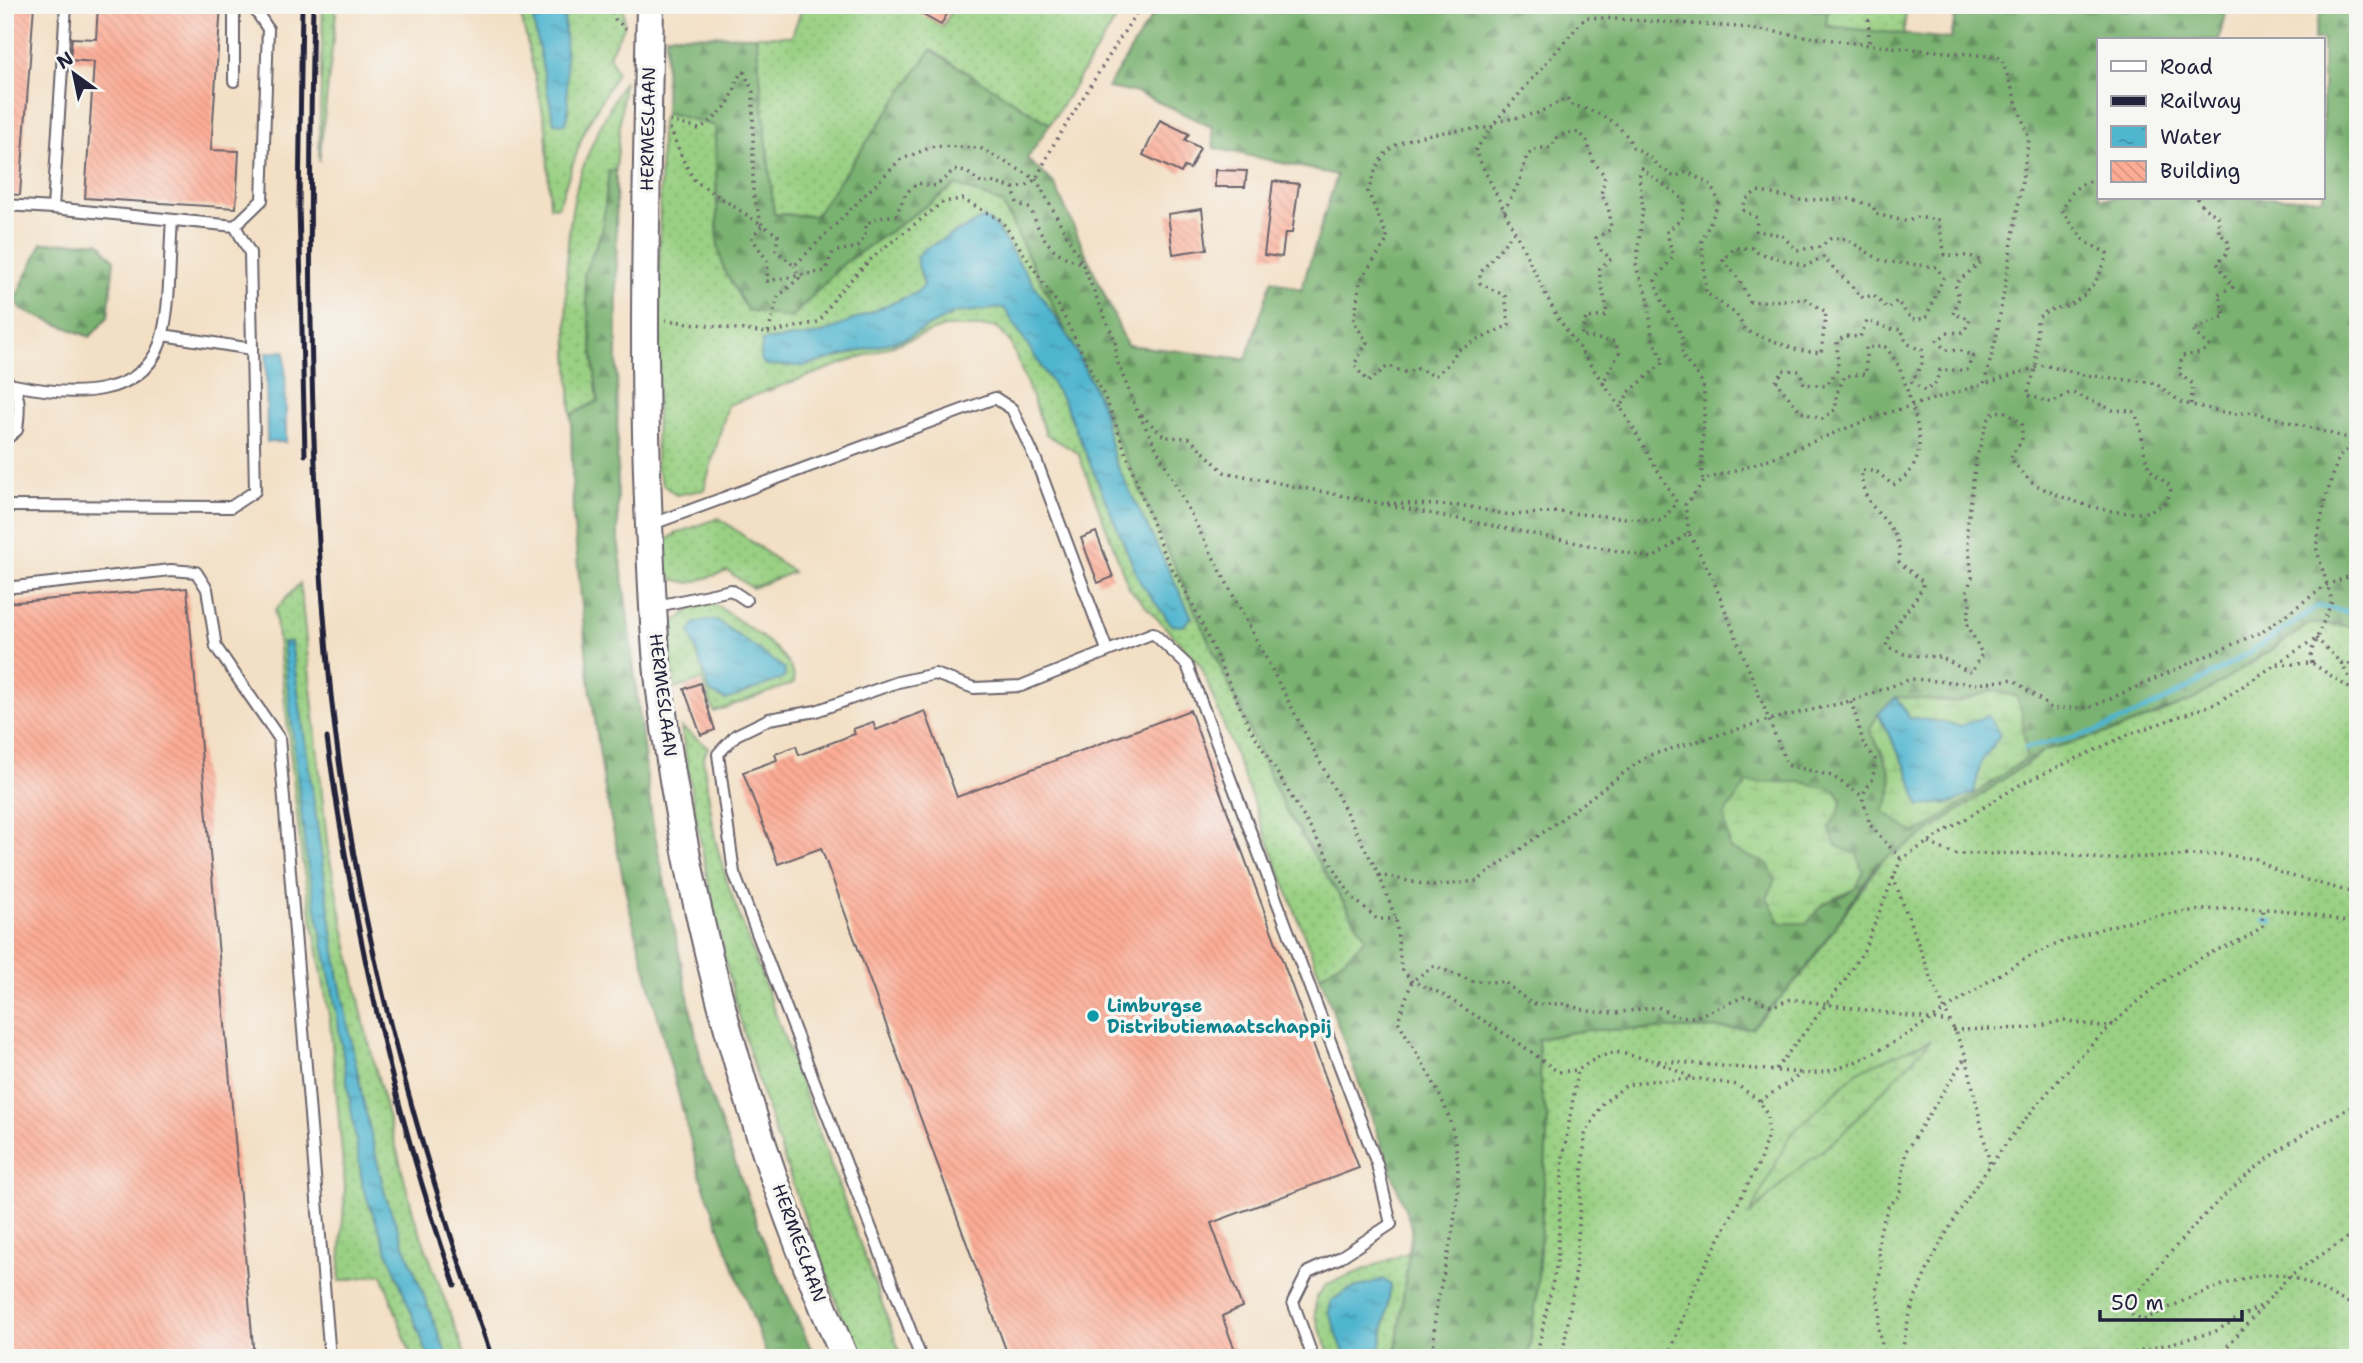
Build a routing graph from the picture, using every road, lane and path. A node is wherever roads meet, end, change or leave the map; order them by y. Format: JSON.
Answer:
{"nodes":[{"id":1,"x":66,"y":5,"type":"edge"},
{"id":2,"x":234,"y":5,"type":"edge"},
{"id":3,"x":252,"y":5,"type":"edge"},
{"id":4,"x":611,"y":5,"type":"edge"},
{"id":5,"x":650,"y":5,"type":"edge"},
{"id":6,"x":1141,"y":5,"type":"edge"},
{"id":7,"x":1868,"y":5,"type":"edge"},
{"id":8,"x":628,"y":30,"type":"dead end"},
{"id":9,"x":1869,"y":45,"type":"junction"},
{"id":10,"x":234,"y":81,"type":"dead end"},
{"id":11,"x":1494,"y":125,"type":"junction"},
{"id":12,"x":1035,"y":179,"type":"junction"},
{"id":13,"x":2097,"y":181,"type":"edge"},
{"id":14,"x":1013,"y":188,"type":"junction"},
{"id":15,"x":2198,"y":200,"type":"edge"},
{"id":16,"x":5,"y":205,"type":"edge"},
{"id":17,"x":53,"y":208,"type":"junction"},
{"id":18,"x":1504,"y":211,"type":"junction"},
{"id":19,"x":172,"y":220,"type":"junction"},
{"id":20,"x":762,"y":225,"type":"junction"},
{"id":21,"x":235,"y":226,"type":"junction"},
{"id":22,"x":1514,"y":232,"type":"junction"},
{"id":23,"x":1082,"y":264,"type":"junction"},
{"id":24,"x":794,"y":266,"type":"junction"},
{"id":25,"x":799,"y":278,"type":"junction"},
{"id":26,"x":645,"y":318,"type":"junction"},
{"id":27,"x":768,"y":333,"type":"junction"},
{"id":28,"x":163,"y":335,"type":"junction"},
{"id":29,"x":252,"y":349,"type":"junction"},
{"id":30,"x":2036,"y":366,"type":"junction"},
{"id":31,"x":10,"y":382,"type":"edge"},
{"id":32,"x":1604,"y":383,"type":"junction"},
{"id":33,"x":1984,"y":384,"type":"junction"},
{"id":34,"x":2191,"y":404,"type":"junction"},
{"id":35,"x":1912,"y":405,"type":"junction"},
{"id":36,"x":1621,"y":408,"type":"junction"},
{"id":37,"x":1137,"y":411,"type":"junction"},
{"id":38,"x":5,"y":440,"type":"edge"},
{"id":39,"x":2356,"y":441,"type":"edge"},
{"id":40,"x":1703,"y":483,"type":"junction"},
{"id":41,"x":1374,"y":502,"type":"junction"},
{"id":42,"x":1677,"y":503,"type":"junction"},
{"id":43,"x":1685,"y":505,"type":"junction"},
{"id":44,"x":5,"y":506,"type":"edge"},
{"id":45,"x":649,"y":525,"type":"junction"},
{"id":46,"x":1689,"y":533,"type":"junction"},
{"id":47,"x":2358,"y":573,"type":"edge"},
{"id":48,"x":2327,"y":584,"type":"junction"},
{"id":49,"x":5,"y":588,"type":"edge"},
{"id":50,"x":746,"y":600,"type":"dead end"},
{"id":51,"x":653,"y":607,"type":"junction"},
{"id":52,"x":2316,"y":638,"type":"junction"},
{"id":53,"x":1107,"y":650,"type":"junction"},
{"id":54,"x":2312,"y":663,"type":"junction"},
{"id":55,"x":2341,"y":663,"type":"junction"},
{"id":56,"x":2276,"y":665,"type":"junction"},
{"id":57,"x":2358,"y":665,"type":"edge"},
{"id":58,"x":1971,"y":673,"type":"junction"},
{"id":59,"x":1978,"y":684,"type":"junction"},
{"id":60,"x":2358,"y":693,"type":"edge"},
{"id":61,"x":1852,"y":701,"type":"junction"},
{"id":62,"x":1772,"y":719,"type":"junction"},
{"id":63,"x":1862,"y":796,"type":"junction"},
{"id":64,"x":1928,"y":843,"type":"junction"},
{"id":65,"x":1901,"y":859,"type":"junction"},
{"id":66,"x":1380,"y":875,"type":"junction"},
{"id":67,"x":1893,"y":877,"type":"junction"},
{"id":68,"x":2358,"y":894,"type":"edge"},
{"id":69,"x":2263,"y":910,"type":"junction"},
{"id":70,"x":1396,"y":919,"type":"junction"},
{"id":71,"x":2358,"y":925,"type":"edge"},
{"id":72,"x":1412,"y":981,"type":"junction"},
{"id":73,"x":1827,"y":1003,"type":"junction"},
{"id":74,"x":1946,"y":1009,"type":"junction"},
{"id":75,"x":1929,"y":1021,"type":"junction"},
{"id":76,"x":1949,"y":1022,"type":"junction"},
{"id":77,"x":2114,"y":1024,"type":"junction"},
{"id":78,"x":1953,"y":1030,"type":"junction"},
{"id":79,"x":1966,"y":1056,"type":"junction"},
{"id":80,"x":1652,"y":1060,"type":"junction"},
{"id":81,"x":1776,"y":1069,"type":"junction"},
{"id":82,"x":1578,"y":1070,"type":"junction"},
{"id":83,"x":1803,"y":1073,"type":"junction"},
{"id":84,"x":1696,"y":1079,"type":"junction"},
{"id":85,"x":1760,"y":1101,"type":"junction"},
{"id":86,"x":2358,"y":1104,"type":"edge"},
{"id":87,"x":1990,"y":1165,"type":"junction"},
{"id":88,"x":2358,"y":1231,"type":"edge"},
{"id":89,"x":2289,"y":1276,"type":"junction"},
{"id":90,"x":2266,"y":1303,"type":"junction"},
{"id":91,"x":2358,"y":1306,"type":"edge"},
{"id":92,"x":330,"y":1358,"type":"edge"},
{"id":93,"x":845,"y":1358,"type":"edge"},
{"id":94,"x":921,"y":1358,"type":"edge"},
{"id":95,"x":1313,"y":1358,"type":"edge"},
{"id":96,"x":1433,"y":1358,"type":"edge"},
{"id":97,"x":1536,"y":1358,"type":"edge"},
{"id":98,"x":1562,"y":1358,"type":"edge"},
{"id":99,"x":1668,"y":1358,"type":"edge"},
{"id":100,"x":1885,"y":1358,"type":"edge"},
{"id":101,"x":1901,"y":1358,"type":"edge"},
{"id":102,"x":2114,"y":1358,"type":"edge"},
{"id":103,"x":2221,"y":1358,"type":"edge"}],
"edges":[{"from":1,"to":17,"type":"lane"},
{"from":2,"to":10,"type":"lane"},
{"from":3,"to":21,"type":"lane"},
{"from":4,"to":8,"type":"path"},
{"from":5,"to":26,"type":"street","name":"HERMESLAAN"},
{"from":6,"to":12,"type":"path"},
{"from":7,"to":9,"type":"path"},
{"from":9,"to":11,"type":"path"},
{"from":9,"to":33,"type":"path"},
{"from":11,"to":18,"type":"path"},
{"from":11,"to":22,"type":"path"},
{"from":11,"to":35,"type":"path"},
{"from":12,"to":14,"type":"path"},
{"from":12,"to":23,"type":"path"},
{"from":12,"to":24,"type":"path"},
{"from":13,"to":30,"type":"path"},
{"from":14,"to":23,"type":"path"},
{"from":14,"to":25,"type":"path"},
{"from":15,"to":34,"type":"path"},
{"from":16,"to":17,"type":"lane"},
{"from":17,"to":19,"type":"lane"},
{"from":18,"to":22,"type":"path"},
{"from":18,"to":32,"type":"path"},
{"from":19,"to":21,"type":"lane"},
{"from":19,"to":28,"type":"lane"},
{"from":20,"to":20,"type":"path"},
{"from":20,"to":24,"type":"path"},
{"from":20,"to":25,"type":"path"},
{"from":21,"to":29,"type":"lane"},
{"from":22,"to":32,"type":"path"},
{"from":23,"to":37,"type":"path"},
{"from":24,"to":25,"type":"path"},
{"from":25,"to":27,"type":"path"},
{"from":26,"to":27,"type":"path"},
{"from":26,"to":45,"type":"street","name":"HERMESLAAN"},
{"from":27,"to":70,"type":"path"},
{"from":28,"to":29,"type":"lane"},
{"from":28,"to":31,"type":"lane"},
{"from":29,"to":44,"type":"lane"},
{"from":30,"to":33,"type":"path"},
{"from":30,"to":34,"type":"path"},
{"from":30,"to":58,"type":"path"},
{"from":31,"to":38,"type":"lane"},
{"from":32,"to":36,"type":"path"},
{"from":33,"to":35,"type":"path"},
{"from":34,"to":39,"type":"path"},
{"from":35,"to":40,"type":"path"},
{"from":35,"to":58,"type":"path"},
{"from":36,"to":40,"type":"path"},
{"from":36,"to":42,"type":"path"},
{"from":37,"to":41,"type":"path"},
{"from":37,"to":66,"type":"path"},
{"from":39,"to":48,"type":"path"},
{"from":40,"to":43,"type":"path"},
{"from":41,"to":42,"type":"path"},
{"from":41,"to":46,"type":"path"},
{"from":42,"to":43,"type":"path"},
{"from":43,"to":46,"type":"path"},
{"from":45,"to":51,"type":"street","name":"HERMESLAAN"},
{"from":45,"to":53,"type":"lane"},
{"from":46,"to":62,"type":"path"},
{"from":47,"to":48,"type":"path"},
{"from":48,"to":52,"type":"path"},
{"from":48,"to":59,"type":"path"},
{"from":49,"to":92,"type":"lane"},
{"from":50,"to":51,"type":"lane"},
{"from":51,"to":93,"type":"street","name":"HERMESLAAN"},
{"from":52,"to":54,"type":"path"},
{"from":52,"to":55,"type":"path"},
{"from":52,"to":56,"type":"path"},
{"from":53,"to":94,"type":"lane"},
{"from":53,"to":95,"type":"lane"},
{"from":54,"to":56,"type":"path"},
{"from":54,"to":60,"type":"path"},
{"from":55,"to":57,"type":"path"},
{"from":55,"to":60,"type":"path"},
{"from":56,"to":64,"type":"path"},
{"from":58,"to":59,"type":"path"},
{"from":59,"to":61,"type":"path"},
{"from":61,"to":62,"type":"path"},
{"from":61,"to":63,"type":"path"},
{"from":62,"to":63,"type":"path"},
{"from":62,"to":66,"type":"path"},
{"from":63,"to":65,"type":"path"},
{"from":64,"to":65,"type":"path"},
{"from":64,"to":68,"type":"path"},
{"from":65,"to":67,"type":"path"},
{"from":66,"to":70,"type":"path"},
{"from":67,"to":73,"type":"path"},
{"from":67,"to":74,"type":"path"},
{"from":69,"to":71,"type":"path"},
{"from":69,"to":74,"type":"path"},
{"from":69,"to":77,"type":"path"},
{"from":70,"to":72,"type":"path"},
{"from":72,"to":73,"type":"path"},
{"from":72,"to":82,"type":"path"},
{"from":72,"to":96,"type":"path"},
{"from":73,"to":75,"type":"path"},
{"from":73,"to":81,"type":"path"},
{"from":74,"to":75,"type":"path"},
{"from":74,"to":76,"type":"path"},
{"from":75,"to":76,"type":"path"},
{"from":75,"to":83,"type":"path"},
{"from":76,"to":78,"type":"path"},
{"from":77,"to":78,"type":"path"},
{"from":77,"to":87,"type":"path"},
{"from":78,"to":79,"type":"path"},
{"from":79,"to":87,"type":"path"},
{"from":79,"to":100,"type":"path"},
{"from":80,"to":81,"type":"path"},
{"from":80,"to":82,"type":"path"},
{"from":80,"to":84,"type":"path"},
{"from":81,"to":83,"type":"path"},
{"from":82,"to":97,"type":"path"},
{"from":83,"to":85,"type":"path"},
{"from":84,"to":85,"type":"path"},
{"from":84,"to":98,"type":"path"},
{"from":85,"to":99,"type":"path"},
{"from":86,"to":89,"type":"path"},
{"from":87,"to":101,"type":"path"},
{"from":88,"to":89,"type":"path"},
{"from":89,"to":90,"type":"path"},
{"from":89,"to":91,"type":"path"},
{"from":90,"to":102,"type":"path"},
{"from":90,"to":103,"type":"path"}]}
